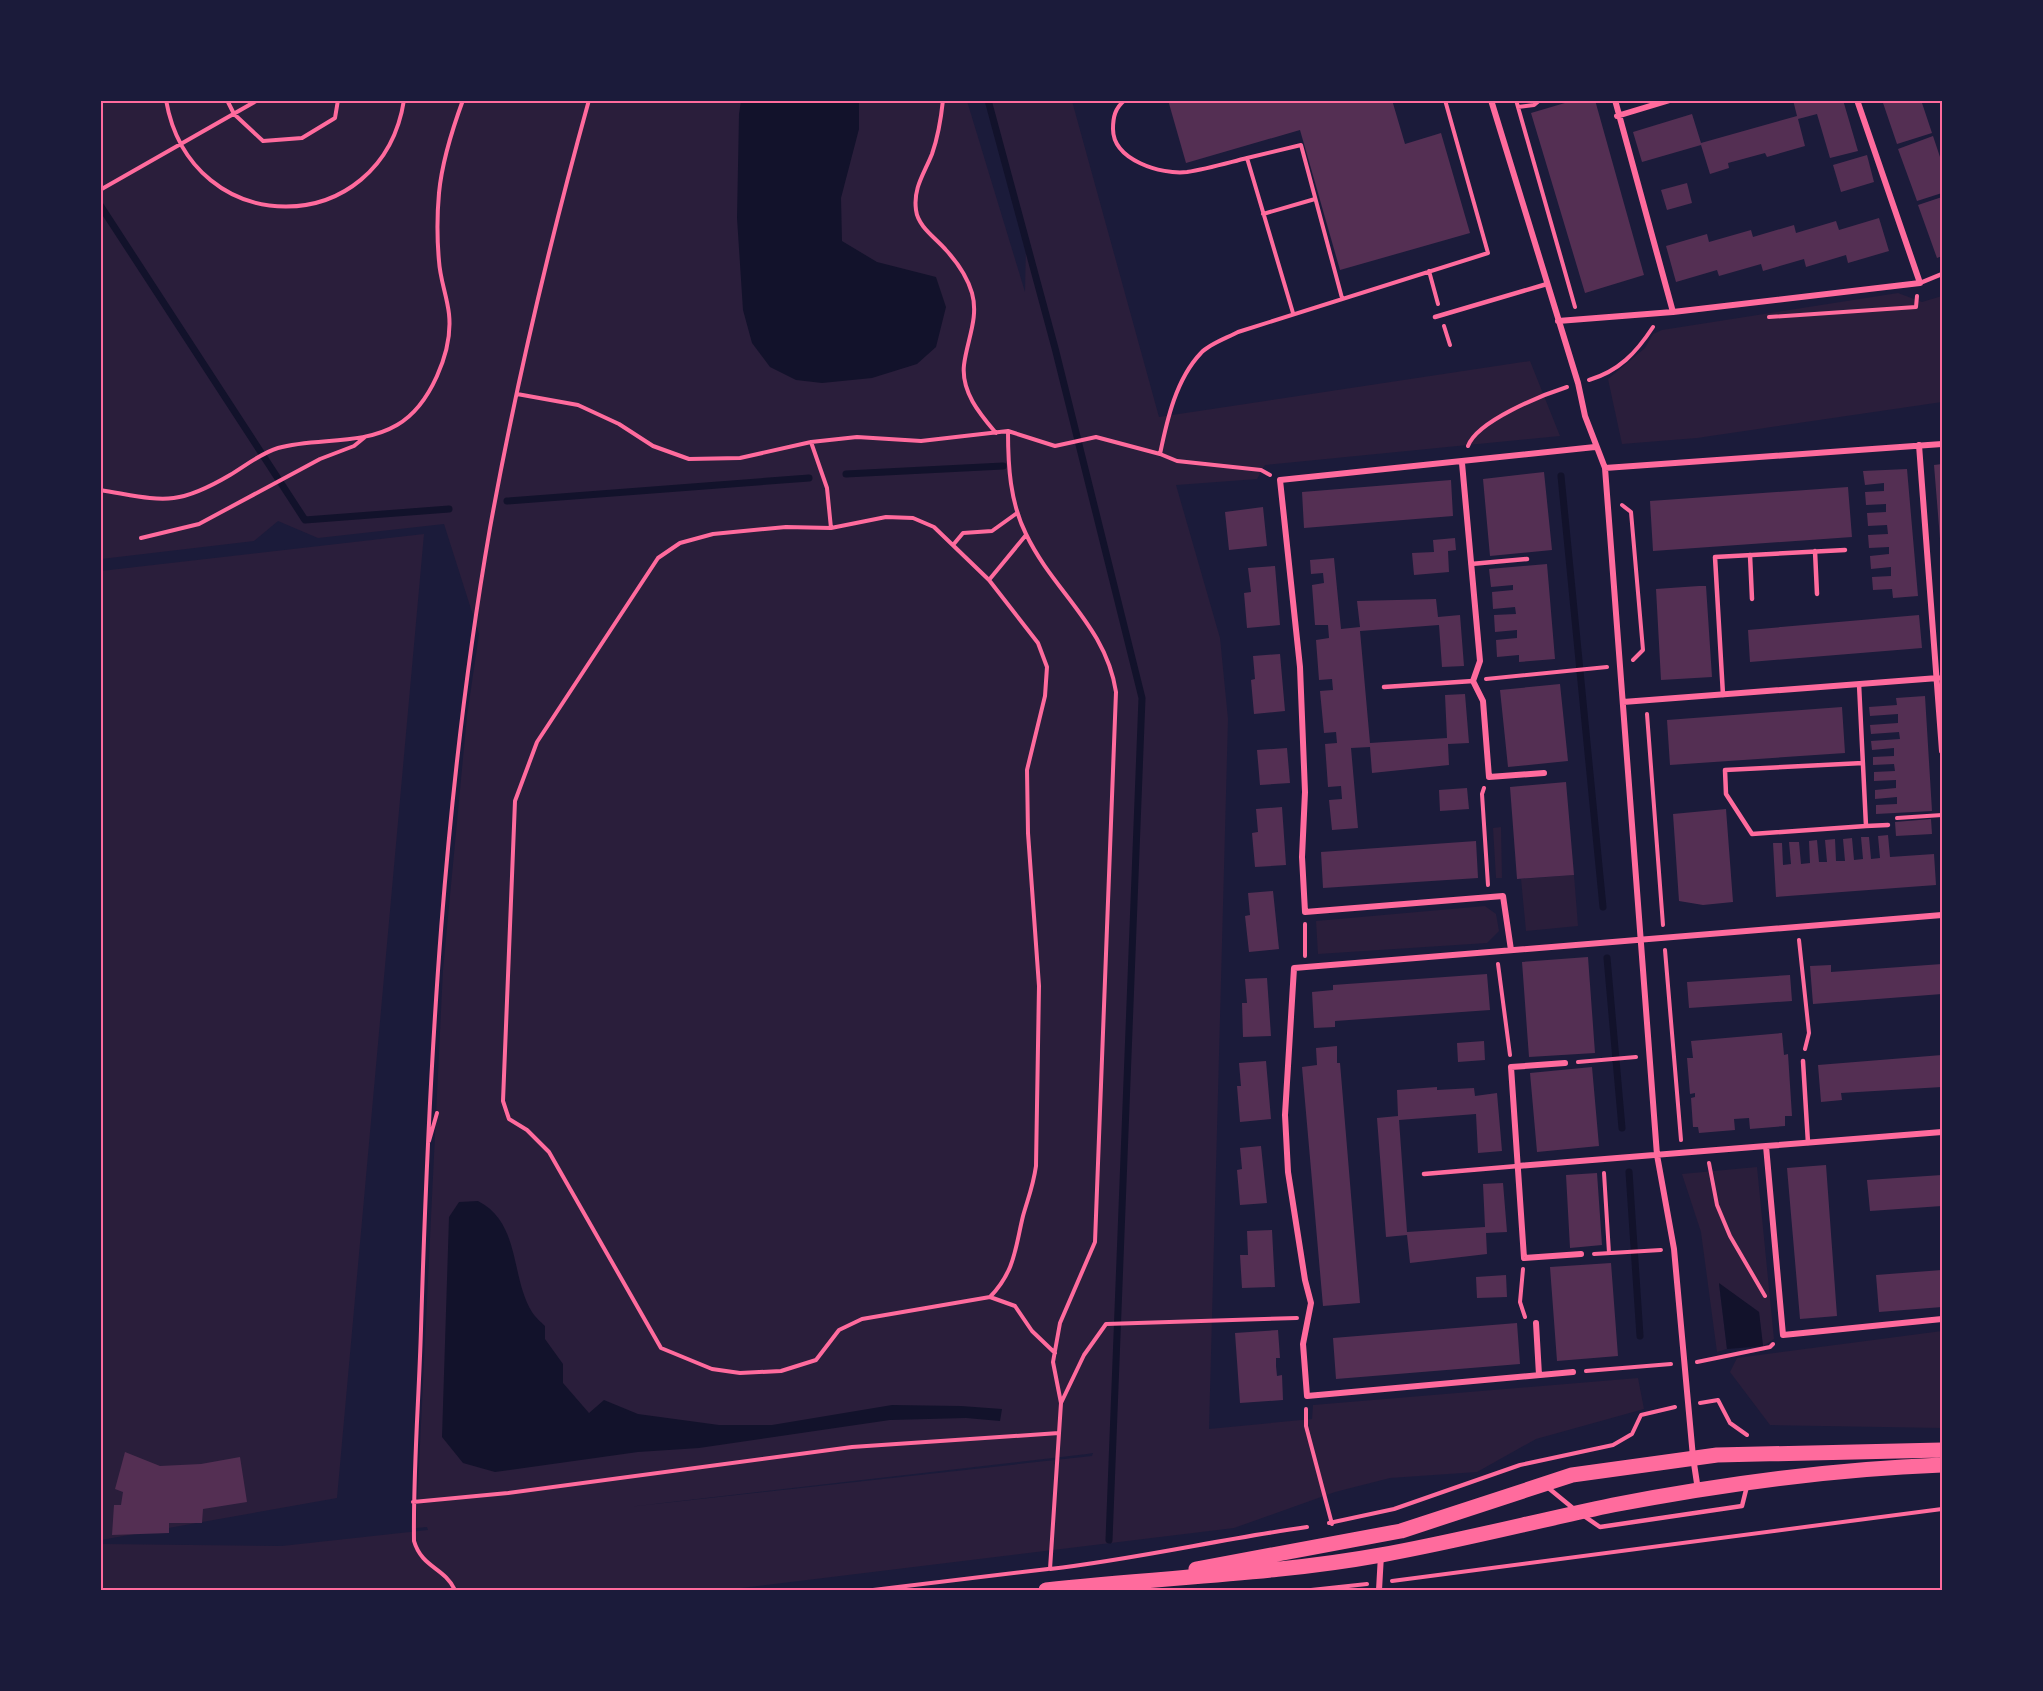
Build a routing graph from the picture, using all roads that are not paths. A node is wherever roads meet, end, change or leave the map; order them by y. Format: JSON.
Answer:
{"nodes":[{"id":1,"x":1491,"y":100,"type":"edge"},
{"id":2,"x":1615,"y":100,"type":"edge"},
{"id":3,"x":1670,"y":100,"type":"edge"},
{"id":4,"x":1857,"y":100,"type":"edge"},
{"id":5,"x":1617,"y":116,"type":"junction"},
{"id":6,"x":1942,"y":274,"type":"edge"},
{"id":7,"x":1920,"y":283,"type":"junction"},
{"id":8,"x":1547,"y":284,"type":"junction"},
{"id":9,"x":1673,"y":312,"type":"junction"},
{"id":10,"x":1436,"y":317,"type":"dead end"},
{"id":11,"x":1558,"y":321,"type":"junction"},
{"id":12,"x":1942,"y":444,"type":"edge"},
{"id":13,"x":1919,"y":445,"type":"junction"},
{"id":14,"x":1595,"y":447,"type":"junction"},
{"id":15,"x":1462,"y":463,"type":"junction"},
{"id":16,"x":1605,"y":468,"type":"junction"},
{"id":17,"x":1845,"y":550,"type":"dead end"},
{"id":18,"x":1815,"y":551,"type":"junction"},
{"id":19,"x":1750,"y":555,"type":"junction"},
{"id":20,"x":1527,"y":559,"type":"dead end"},
{"id":21,"x":1471,"y":564,"type":"junction"},
{"id":22,"x":1817,"y":594,"type":"dead end"},
{"id":23,"x":1752,"y":599,"type":"dead end"},
{"id":24,"x":1938,"y":678,"type":"junction"},
{"id":25,"x":1473,"y":681,"type":"junction"},
{"id":26,"x":1859,"y":684,"type":"junction"},
{"id":27,"x":1384,"y":687,"type":"dead end"},
{"id":28,"x":1723,"y":695,"type":"junction"},
{"id":29,"x":1623,"y":702,"type":"junction"},
{"id":30,"x":1942,"y":751,"type":"edge"},
{"id":31,"x":1863,"y":763,"type":"junction"},
{"id":32,"x":1544,"y":773,"type":"dead end"},
{"id":33,"x":1888,"y":825,"type":"road end"},
{"id":34,"x":1866,"y":826,"type":"junction"},
{"id":35,"x":1942,"y":915,"type":"edge"},
{"id":36,"x":1641,"y":940,"type":"junction"},
{"id":37,"x":1511,"y":950,"type":"junction"},
{"id":38,"x":1803,"y":1061,"type":"road end"},
{"id":39,"x":1565,"y":1063,"type":"dead end"},
{"id":40,"x":1942,"y":1132,"type":"edge"},
{"id":41,"x":1808,"y":1143,"type":"junction"},
{"id":42,"x":1766,"y":1146,"type":"junction"},
{"id":43,"x":1657,"y":1155,"type":"junction"},
{"id":44,"x":1518,"y":1166,"type":"junction"},
{"id":45,"x":1424,"y":1174,"type":"dead end"},
{"id":46,"x":1581,"y":1254,"type":"dead end"},
{"id":47,"x":1942,"y":1319,"type":"edge"},
{"id":48,"x":1536,"y":1323,"type":"road end"},
{"id":49,"x":1573,"y":1372,"type":"road end"},
{"id":50,"x":1539,"y":1375,"type":"junction"},
{"id":51,"x":1942,"y":1450,"type":"edge"},
{"id":52,"x":1693,"y":1457,"type":"junction"},
{"id":53,"x":1942,"y":1465,"type":"edge"},
{"id":54,"x":1747,"y":1484,"type":"junction"},
{"id":55,"x":1544,"y":1485,"type":"junction"},
{"id":56,"x":1699,"y":1491,"type":"junction"},
{"id":57,"x":1580,"y":1513,"type":"junction"},
{"id":58,"x":1381,"y":1555,"type":"junction"},
{"id":59,"x":1141,"y":1581,"type":"junction"},
{"id":60,"x":1379,"y":1587,"type":"edge"},
{"id":61,"x":1049,"y":1590,"type":"edge"}],
"edges":[{"from":1,"to":8,"type":"street"},
{"from":2,"to":5,"type":"street"},
{"from":3,"to":5,"type":"street"},
{"from":4,"to":7,"type":"street"},
{"from":5,"to":9,"type":"street"},
{"from":6,"to":7,"type":"lane"},
{"from":7,"to":9,"type":"street"},
{"from":8,"to":10,"type":"lane"},
{"from":8,"to":11,"type":"street"},
{"from":9,"to":11,"type":"street"},
{"from":11,"to":14,"type":"street"},
{"from":12,"to":13,"type":"street"},
{"from":13,"to":16,"type":"street"},
{"from":13,"to":24,"type":"street"},
{"from":14,"to":15,"type":"street"},
{"from":14,"to":16,"type":"street"},
{"from":15,"to":21,"type":"street"},
{"from":15,"to":37,"type":"street"},
{"from":16,"to":29,"type":"street"},
{"from":17,"to":18,"type":"lane"},
{"from":18,"to":19,"type":"lane"},
{"from":18,"to":22,"type":"lane"},
{"from":19,"to":23,"type":"lane"},
{"from":19,"to":28,"type":"lane"},
{"from":20,"to":21,"type":"lane"},
{"from":21,"to":25,"type":"street"},
{"from":24,"to":26,"type":"street"},
{"from":24,"to":30,"type":"street"},
{"from":25,"to":27,"type":"lane"},
{"from":25,"to":32,"type":"street"},
{"from":26,"to":28,"type":"street"},
{"from":26,"to":31,"type":"lane"},
{"from":28,"to":29,"type":"street"},
{"from":29,"to":36,"type":"street"},
{"from":31,"to":34,"type":"lane"},
{"from":31,"to":34,"type":"lane"},
{"from":33,"to":34,"type":"lane"},
{"from":35,"to":36,"type":"street"},
{"from":36,"to":37,"type":"street"},
{"from":36,"to":43,"type":"street"},
{"from":37,"to":50,"type":"street"},
{"from":38,"to":41,"type":"lane"},
{"from":39,"to":44,"type":"street"},
{"from":40,"to":41,"type":"street"},
{"from":41,"to":42,"type":"street"},
{"from":42,"to":43,"type":"street"},
{"from":42,"to":47,"type":"street"},
{"from":43,"to":44,"type":"street"},
{"from":43,"to":52,"type":"street"},
{"from":44,"to":45,"type":"lane"},
{"from":44,"to":46,"type":"street"},
{"from":48,"to":50,"type":"street"},
{"from":49,"to":50,"type":"street"},
{"from":51,"to":52,"type":"main road"},
{"from":52,"to":55,"type":"main road"},
{"from":52,"to":56,"type":"street"},
{"from":53,"to":54,"type":"main road"},
{"from":54,"to":56,"type":"main road"},
{"from":54,"to":57,"type":"lane"},
{"from":55,"to":57,"type":"lane"},
{"from":55,"to":59,"type":"main road"},
{"from":56,"to":57,"type":"main road"},
{"from":57,"to":58,"type":"main road"},
{"from":58,"to":59,"type":"main road"},
{"from":58,"to":60,"type":"street"},
{"from":59,"to":61,"type":"main road"}]}
